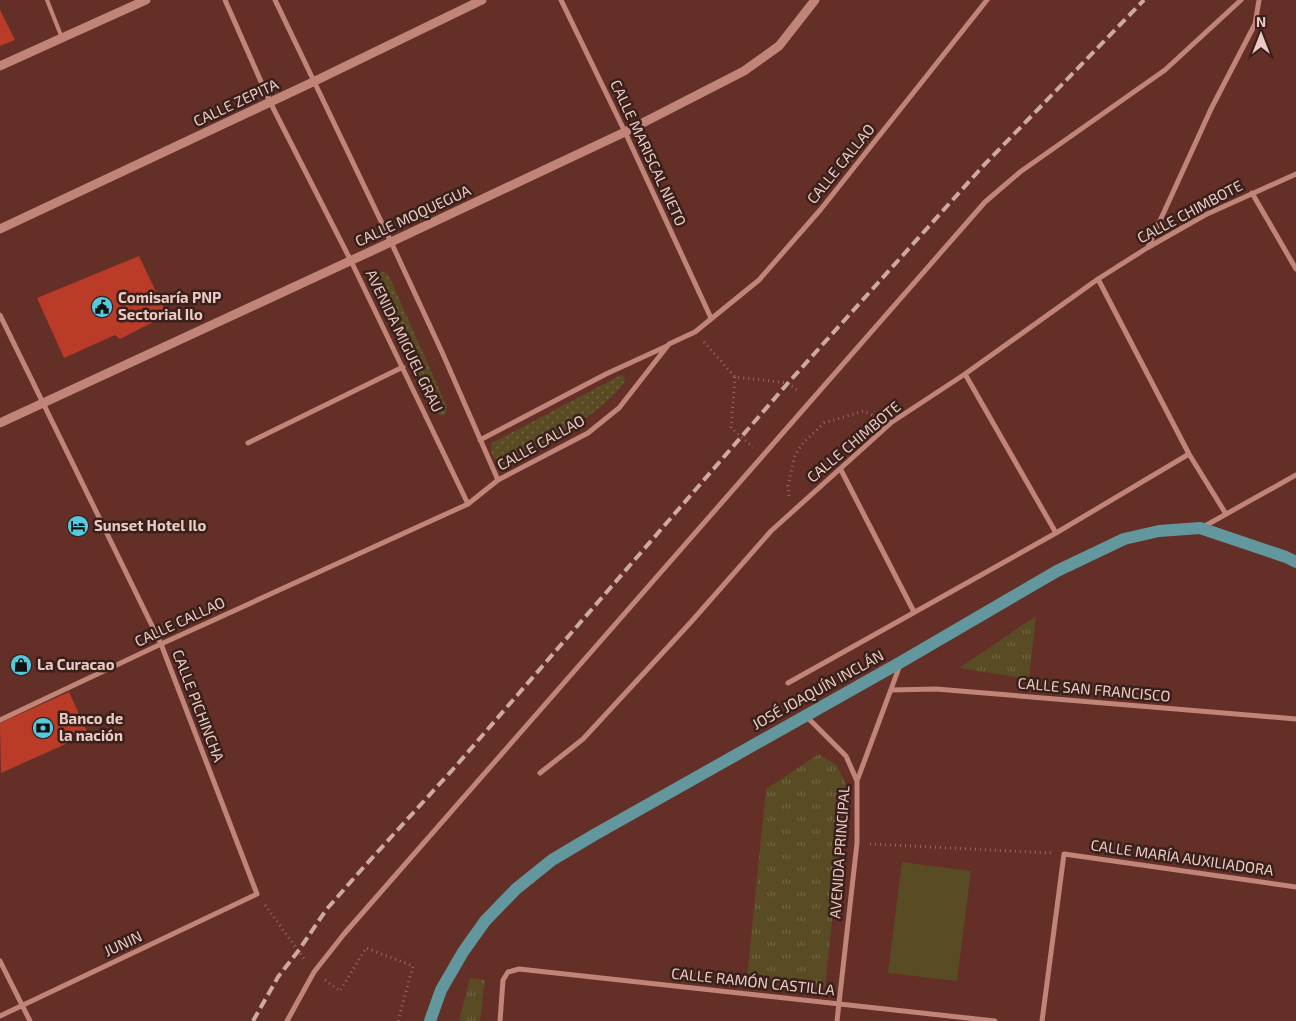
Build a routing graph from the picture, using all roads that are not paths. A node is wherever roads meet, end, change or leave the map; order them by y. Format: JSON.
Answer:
{"nodes":[{"id":1,"x":47,"y":0,"type":"edge"},
{"id":2,"x":146,"y":0,"type":"edge"},
{"id":3,"x":225,"y":0,"type":"edge"},
{"id":4,"x":275,"y":0,"type":"edge"},
{"id":5,"x":482,"y":0,"type":"edge"},
{"id":6,"x":561,"y":0,"type":"edge"},
{"id":7,"x":814,"y":0,"type":"edge"},
{"id":8,"x":987,"y":0,"type":"edge"},
{"id":9,"x":1241,"y":0,"type":"edge"},
{"id":10,"x":1259,"y":0,"type":"edge"},
{"id":11,"x":62,"y":38,"type":"junction"},
{"id":12,"x":0,"y":66,"type":"edge"},
{"id":13,"x":315,"y":81,"type":"junction"},
{"id":14,"x":270,"y":102,"type":"junction"},
{"id":15,"x":625,"y":132,"type":"junction"},
{"id":16,"x":1296,"y":174,"type":"edge"},
{"id":17,"x":1252,"y":193,"type":"junction"},
{"id":18,"x":0,"y":229,"type":"edge"},
{"id":19,"x":391,"y":242,"type":"junction"},
{"id":20,"x":1147,"y":248,"type":"junction"},
{"id":21,"x":351,"y":261,"type":"junction"},
{"id":22,"x":1296,"y":269,"type":"edge"},
{"id":23,"x":1098,"y":279,"type":"junction"},
{"id":24,"x":0,"y":315,"type":"edge"},
{"id":25,"x":711,"y":318,"type":"junction"},
{"id":26,"x":669,"y":344,"type":"junction"},
{"id":27,"x":404,"y":367,"type":"junction"},
{"id":28,"x":965,"y":374,"type":"junction"},
{"id":29,"x":44,"y":402,"type":"junction"},
{"id":30,"x":0,"y":423,"type":"edge"},
{"id":31,"x":480,"y":440,"type":"junction"},
{"id":32,"x":248,"y":443,"type":"dead end"},
{"id":33,"x":1189,"y":454,"type":"junction"},
{"id":34,"x":840,"y":470,"type":"junction"},
{"id":35,"x":1296,"y":475,"type":"edge"},
{"id":36,"x":498,"y":480,"type":"junction"},
{"id":37,"x":468,"y":504,"type":"junction"},
{"id":38,"x":1226,"y":514,"type":"junction"},
{"id":39,"x":1200,"y":528,"type":"junction"},
{"id":40,"x":1056,"y":533,"type":"junction"},
{"id":41,"x":1296,"y":562,"type":"edge"},
{"id":42,"x":914,"y":612,"type":"junction"},
{"id":43,"x":161,"y":644,"type":"junction"},
{"id":44,"x":901,"y":662,"type":"junction"},
{"id":45,"x":788,"y":683,"type":"dead end"},
{"id":46,"x":890,"y":690,"type":"junction"},
{"id":47,"x":806,"y":716,"type":"junction"},
{"id":48,"x":1296,"y":719,"type":"edge"},
{"id":49,"x":0,"y":720,"type":"edge"},
{"id":50,"x":540,"y":773,"type":"dead end"},
{"id":51,"x":857,"y":781,"type":"junction"},
{"id":52,"x":1296,"y":887,"type":"edge"},
{"id":53,"x":257,"y":894,"type":"joint"},
{"id":54,"x":0,"y":961,"type":"edge"},
{"id":55,"x":839,"y":1004,"type":"junction"},
{"id":56,"x":23,"y":1005,"type":"junction"},
{"id":57,"x":0,"y":1016,"type":"edge"},
{"id":58,"x":30,"y":1021,"type":"edge"},
{"id":59,"x":287,"y":1021,"type":"edge"},
{"id":60,"x":430,"y":1021,"type":"edge"},
{"id":61,"x":500,"y":1021,"type":"edge"},
{"id":62,"x":837,"y":1021,"type":"edge"},
{"id":63,"x":995,"y":1021,"type":"edge"},
{"id":64,"x":1042,"y":1021,"type":"edge"}],
"edges":[{"from":1,"to":11,"type":"lane"},
{"from":2,"to":11,"type":"street"},
{"from":3,"to":14,"type":"street","name":"AVENIDA MIGUEL GRAU"},
{"from":4,"to":13,"type":"street","name":"AVENIDA MIGUEL GRAU"},
{"from":5,"to":13,"type":"street","name":"CALLE ZEPITA"},
{"from":6,"to":15,"type":"street","name":"CALLE MARISCAL NIETO"},
{"from":7,"to":15,"type":"street","name":"CALLE MOQUEGUA"},
{"from":8,"to":25,"type":"street","name":"CALLE CALLAO"},
{"from":9,"to":59,"type":"street"},
{"from":10,"to":20,"type":"street"},
{"from":11,"to":12,"type":"street"},
{"from":13,"to":14,"type":"street","name":"CALLE ZEPITA"},
{"from":13,"to":19,"type":"street","name":"AVENIDA MIGUEL GRAU"},
{"from":14,"to":18,"type":"street","name":"CALLE ZEPITA"},
{"from":14,"to":21,"type":"street","name":"AVENIDA MIGUEL GRAU"},
{"from":15,"to":19,"type":"street","name":"CALLE MOQUEGUA"},
{"from":15,"to":25,"type":"street","name":"CALLE MARISCAL NIETO"},
{"from":16,"to":17,"type":"street","name":"CALLE CHIMBOTE"},
{"from":17,"to":20,"type":"street","name":"CALLE CHIMBOTE"},
{"from":17,"to":22,"type":"street"},
{"from":19,"to":21,"type":"street","name":"CALLE MOQUEGUA"},
{"from":19,"to":31,"type":"street","name":"AVENIDA MIGUEL GRAU"},
{"from":20,"to":23,"type":"street","name":"CALLE CHIMBOTE"},
{"from":21,"to":27,"type":"street","name":"AVENIDA MIGUEL GRAU"},
{"from":21,"to":29,"type":"street","name":"CALLE MOQUEGUA"},
{"from":23,"to":28,"type":"street","name":"CALLE CHIMBOTE"},
{"from":23,"to":33,"type":"street"},
{"from":24,"to":29,"type":"street","name":"CALLE PICHINCHA"},
{"from":25,"to":26,"type":"street","name":"CALLE CALLAO"},
{"from":26,"to":31,"type":"street"},
{"from":26,"to":36,"type":"street","name":"CALLE CALLAO"},
{"from":27,"to":32,"type":"street"},
{"from":27,"to":37,"type":"street","name":"AVENIDA MIGUEL GRAU"},
{"from":28,"to":34,"type":"street","name":"CALLE CHIMBOTE"},
{"from":28,"to":40,"type":"street"},
{"from":29,"to":30,"type":"street","name":"CALLE MOQUEGUA"},
{"from":29,"to":43,"type":"street","name":"CALLE PICHINCHA"},
{"from":31,"to":36,"type":"street","name":"AVENIDA MIGUEL GRAU"},
{"from":33,"to":38,"type":"street"},
{"from":33,"to":40,"type":"street"},
{"from":34,"to":42,"type":"street"},
{"from":34,"to":50,"type":"street","name":"CALLE CHIMBOTE"},
{"from":35,"to":38,"type":"street"},
{"from":36,"to":37,"type":"street","name":"CALLE CALLAO"},
{"from":37,"to":43,"type":"street","name":"CALLE CALLAO"},
{"from":38,"to":39,"type":"street"},
{"from":39,"to":41,"type":"main road","name":"JOSÉ JOAQUÍN INCLÁN"},
{"from":39,"to":44,"type":"main road","name":"JOSÉ JOAQUÍN INCLÁN"},
{"from":40,"to":42,"type":"street"},
{"from":42,"to":45,"type":"street"},
{"from":43,"to":49,"type":"street","name":"CALLE CALLAO"},
{"from":43,"to":53,"type":"street","name":"CALLE PICHINCHA"},
{"from":44,"to":46,"type":"street","name":"AVENIDA PRINCIPAL"},
{"from":44,"to":47,"type":"main road","name":"JOSÉ JOAQUÍN INCLÁN"},
{"from":46,"to":48,"type":"street","name":"CALLE SAN FRANCISCO"},
{"from":46,"to":51,"type":"street","name":"AVENIDA PRINCIPAL"},
{"from":47,"to":51,"type":"street"},
{"from":47,"to":60,"type":"main road","name":"JOSÉ JOAQUÍN INCLÁN"},
{"from":51,"to":55,"type":"street","name":"AVENIDA PRINCIPAL"},
{"from":52,"to":64,"type":"street","name":"CALLE MARÍA AUXILIADORA"},
{"from":53,"to":56,"type":"street","name":"JUNIN"},
{"from":54,"to":56,"type":"street"},
{"from":55,"to":61,"type":"street","name":"CALLE RAMÓN CASTILLA"},
{"from":55,"to":62,"type":"street","name":"AVENIDA PRINCIPAL"},
{"from":55,"to":63,"type":"street","name":"CALLE RAMÓN CASTILLA"},
{"from":56,"to":57,"type":"street","name":"JUNIN"},
{"from":56,"to":58,"type":"street"}]}
